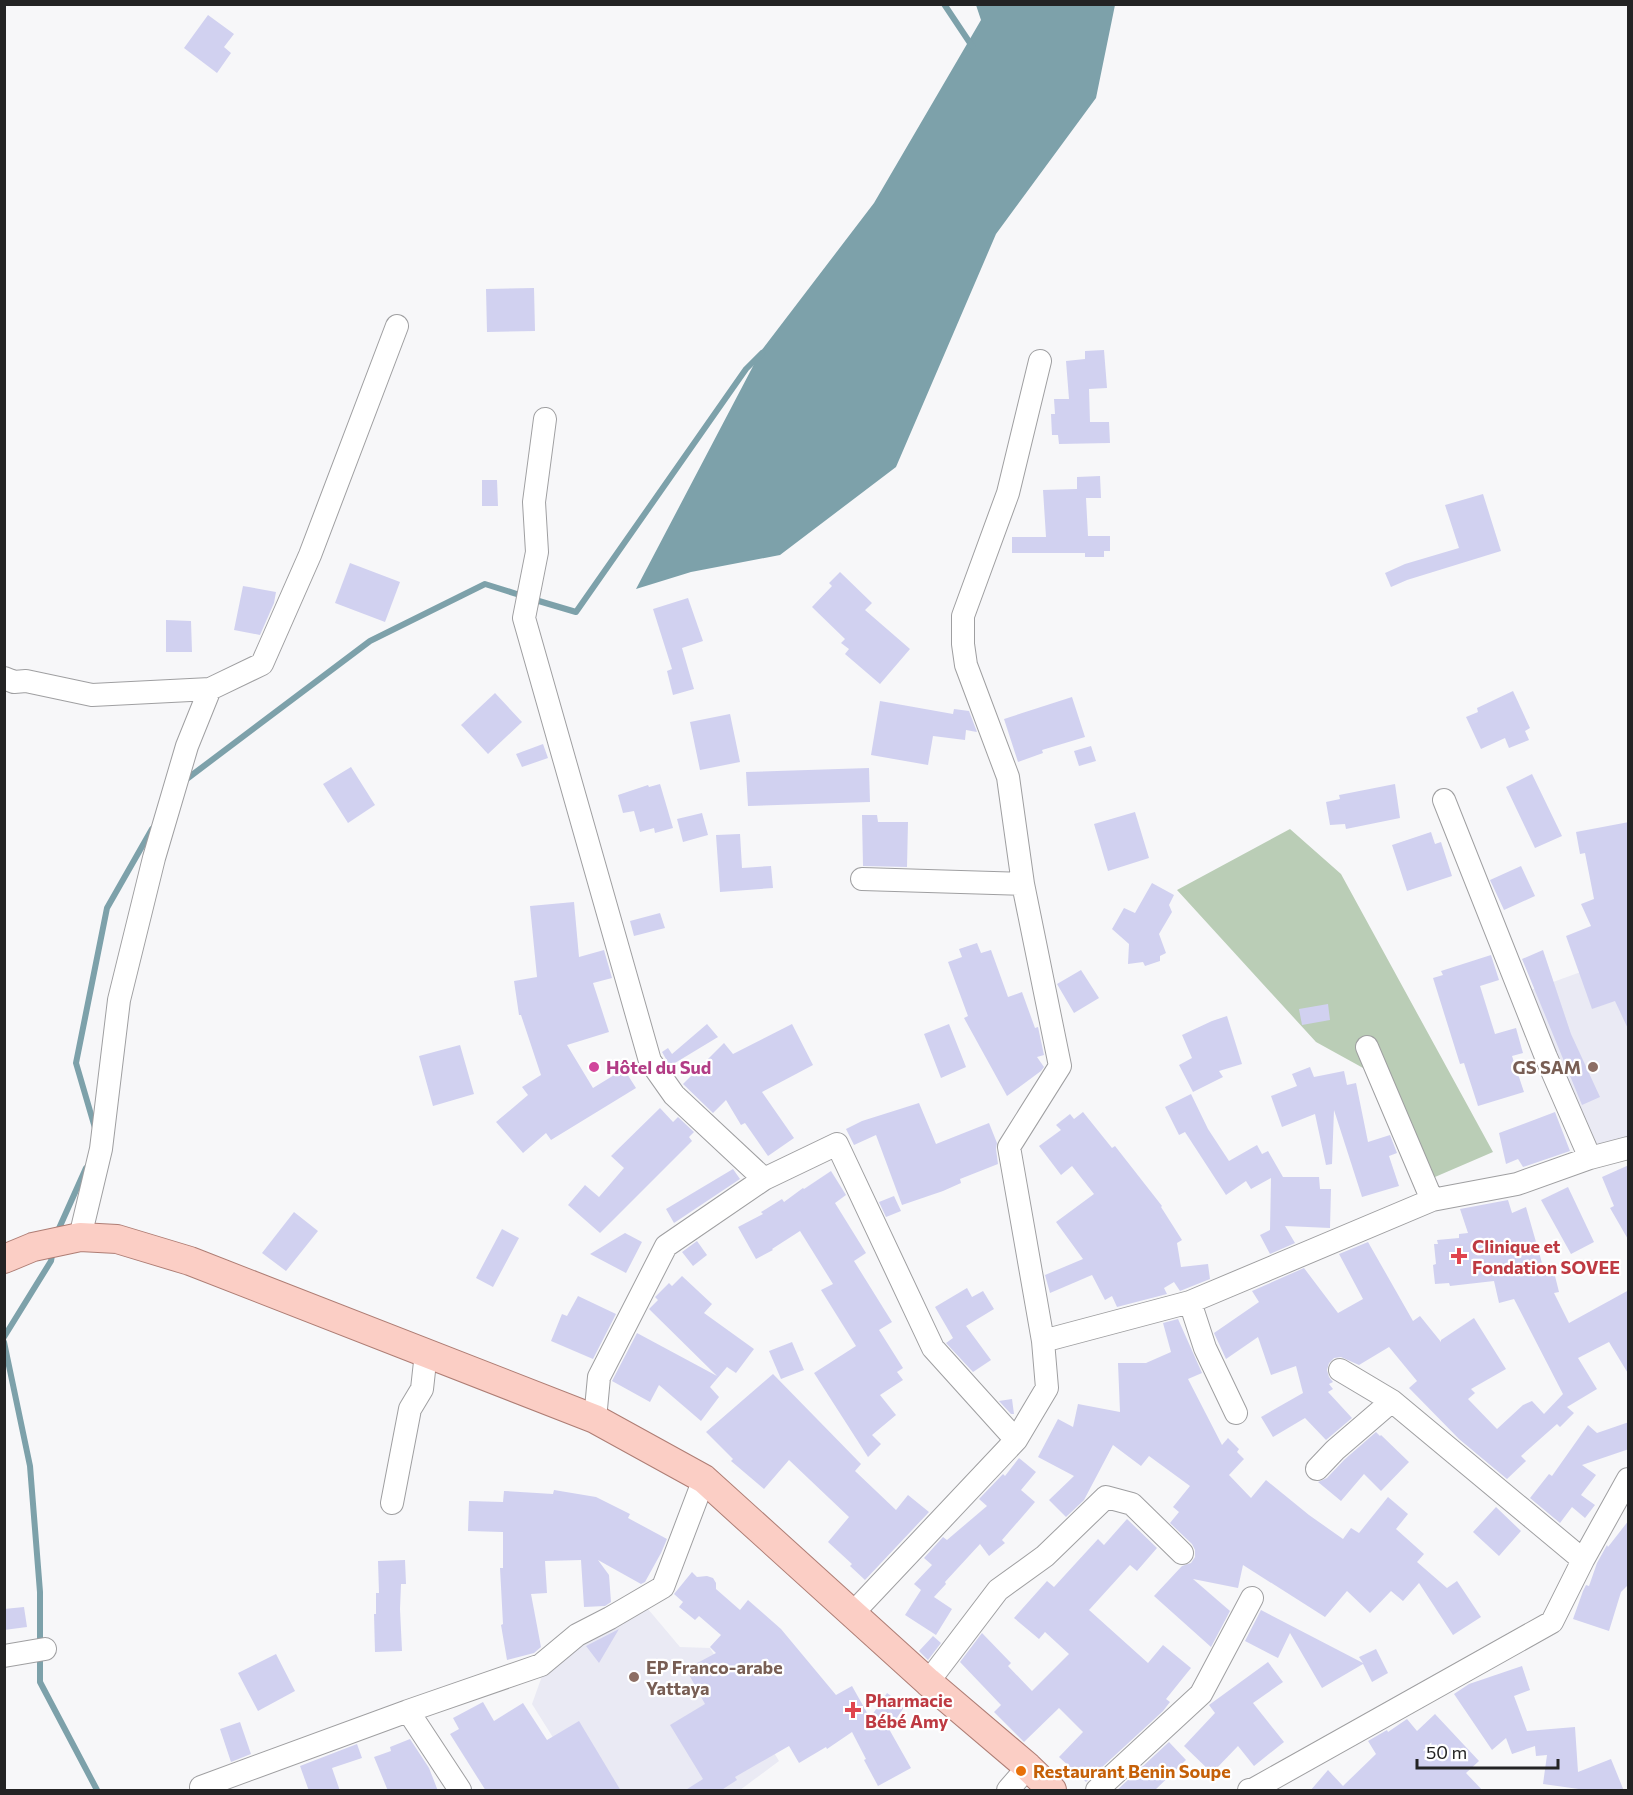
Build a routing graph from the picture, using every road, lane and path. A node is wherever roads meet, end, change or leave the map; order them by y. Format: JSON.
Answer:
{"nodes":[{"id":1,"x":397,"y":326,"type":"dead end"},
{"id":2,"x":1040,"y":361,"type":"dead end"},
{"id":3,"x":545,"y":419,"type":"dead end"},
{"id":4,"x":4,"y":678,"type":"edge"},
{"id":5,"x":210,"y":689,"type":"junction"},
{"id":6,"x":1444,"y":800,"type":"dead end"},
{"id":7,"x":862,"y":879,"type":"dead end"},
{"id":8,"x":1023,"y":884,"type":"junction"},
{"id":9,"x":1367,"y":1047,"type":"dead end"},
{"id":10,"x":1629,"y":1148,"type":"edge"},
{"id":11,"x":1590,"y":1158,"type":"junction"},
{"id":12,"x":764,"y":1179,"type":"junction"},
{"id":13,"x":1432,"y":1200,"type":"junction"},
{"id":14,"x":86,"y":1237,"type":"junction"},
{"id":15,"x":4,"y":1259,"type":"edge"},
{"id":16,"x":1190,"y":1302,"type":"junction"},
{"id":17,"x":1043,"y":1341,"type":"junction"},
{"id":18,"x":426,"y":1353,"type":"junction"},
{"id":19,"x":1340,"y":1370,"type":"dead end"},
{"id":20,"x":1392,"y":1401,"type":"junction"},
{"id":21,"x":1236,"y":1413,"type":"dead end"},
{"id":22,"x":595,"y":1419,"type":"junction"},
{"id":23,"x":1016,"y":1440,"type":"junction"},
{"id":24,"x":1317,"y":1469,"type":"dead end"},
{"id":25,"x":704,"y":1479,"type":"junction"},
{"id":26,"x":1629,"y":1479,"type":"edge"},
{"id":27,"x":392,"y":1503,"type":"dead end"},
{"id":28,"x":1182,"y":1553,"type":"dead end"},
{"id":29,"x":1583,"y":1560,"type":"junction"},
{"id":30,"x":1252,"y":1598,"type":"dead end"},
{"id":31,"x":852,"y":1614,"type":"junction"},
{"id":32,"x":45,"y":1649,"type":"dead end"},
{"id":33,"x":4,"y":1656,"type":"edge"},
{"id":34,"x":928,"y":1682,"type":"junction"},
{"id":35,"x":408,"y":1710,"type":"junction"},
{"id":36,"x":1028,"y":1767,"type":"junction"},
{"id":37,"x":201,"y":1787,"type":"dead end"},
{"id":38,"x":460,"y":1791,"type":"edge"},
{"id":39,"x":1008,"y":1791,"type":"edge"},
{"id":40,"x":1052,"y":1791,"type":"edge"},
{"id":41,"x":1096,"y":1791,"type":"edge"},
{"id":42,"x":1249,"y":1791,"type":"edge"}],
"edges":[{"from":1,"to":5,"type":"street"},
{"from":2,"to":8,"type":"street"},
{"from":3,"to":12,"type":"street"},
{"from":4,"to":5,"type":"street"},
{"from":5,"to":14,"type":"street"},
{"from":6,"to":11,"type":"street"},
{"from":7,"to":8,"type":"street"},
{"from":8,"to":17,"type":"street"},
{"from":9,"to":13,"type":"street"},
{"from":10,"to":11,"type":"street"},
{"from":11,"to":13,"type":"street"},
{"from":12,"to":22,"type":"street"},
{"from":12,"to":23,"type":"street"},
{"from":13,"to":16,"type":"street"},
{"from":14,"to":15,"type":"main road"},
{"from":14,"to":18,"type":"main road"},
{"from":16,"to":17,"type":"street"},
{"from":16,"to":21,"type":"street"},
{"from":17,"to":23,"type":"street"},
{"from":18,"to":22,"type":"main road"},
{"from":18,"to":27,"type":"street"},
{"from":19,"to":20,"type":"street"},
{"from":20,"to":24,"type":"street"},
{"from":20,"to":29,"type":"street"},
{"from":22,"to":25,"type":"main road"},
{"from":23,"to":31,"type":"street"},
{"from":25,"to":31,"type":"main road"},
{"from":25,"to":35,"type":"street"},
{"from":26,"to":29,"type":"street"},
{"from":28,"to":34,"type":"street"},
{"from":29,"to":42,"type":"street"},
{"from":30,"to":41,"type":"street"},
{"from":31,"to":34,"type":"main road"},
{"from":32,"to":33,"type":"street"},
{"from":34,"to":36,"type":"main road"},
{"from":35,"to":37,"type":"street"},
{"from":35,"to":38,"type":"street"},
{"from":36,"to":39,"type":"street"},
{"from":36,"to":40,"type":"main road"}]}
